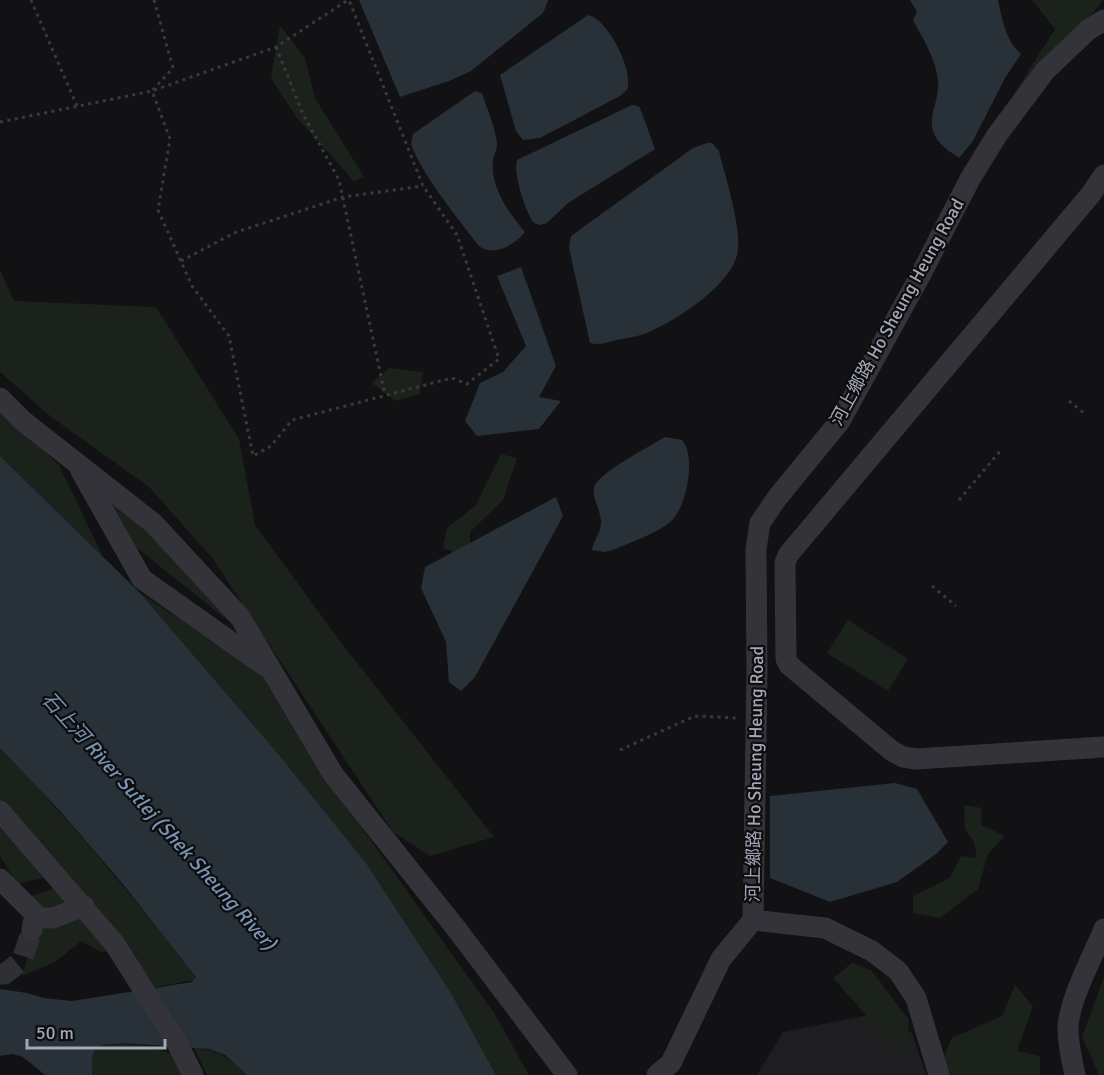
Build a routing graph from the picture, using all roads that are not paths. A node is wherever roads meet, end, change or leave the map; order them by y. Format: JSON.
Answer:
{"nodes":[{"id":1,"x":1104,"y":20,"type":"edge"},
{"id":2,"x":1104,"y":175,"type":"edge"},
{"id":3,"x":1098,"y":192,"type":"edge"},
{"id":4,"x":0,"y":398,"type":"edge"},
{"id":5,"x":75,"y":462,"type":"junction"},
{"id":6,"x":273,"y":672,"type":"junction"},
{"id":7,"x":1104,"y":747,"type":"edge"},
{"id":8,"x":0,"y":811,"type":"edge"},
{"id":9,"x":0,"y":879,"type":"edge"},
{"id":10,"x":84,"y":906,"type":"junction"},
{"id":11,"x":753,"y":921,"type":"junction"},
{"id":12,"x":1104,"y":929,"type":"edge"},
{"id":13,"x":194,"y":1075,"type":"edge"},
{"id":14,"x":567,"y":1075,"type":"edge"},
{"id":15,"x":657,"y":1075,"type":"edge"},
{"id":16,"x":939,"y":1075,"type":"edge"},
{"id":17,"x":1076,"y":1075,"type":"edge"}],
"edges":[{"from":1,"to":11,"type":"street","name":"河上鄉路 Ho Sheung Heung Road"},
{"from":2,"to":3,"type":"street"},
{"from":3,"to":7,"type":"street"},
{"from":4,"to":5,"type":"street"},
{"from":5,"to":6,"type":"street"},
{"from":5,"to":6,"type":"street"},
{"from":6,"to":14,"type":"street"},
{"from":8,"to":10,"type":"street"},
{"from":9,"to":10,"type":"street"},
{"from":10,"to":13,"type":"street"},
{"from":11,"to":15,"type":"street"},
{"from":11,"to":16,"type":"street"},
{"from":12,"to":17,"type":"street"}]}
